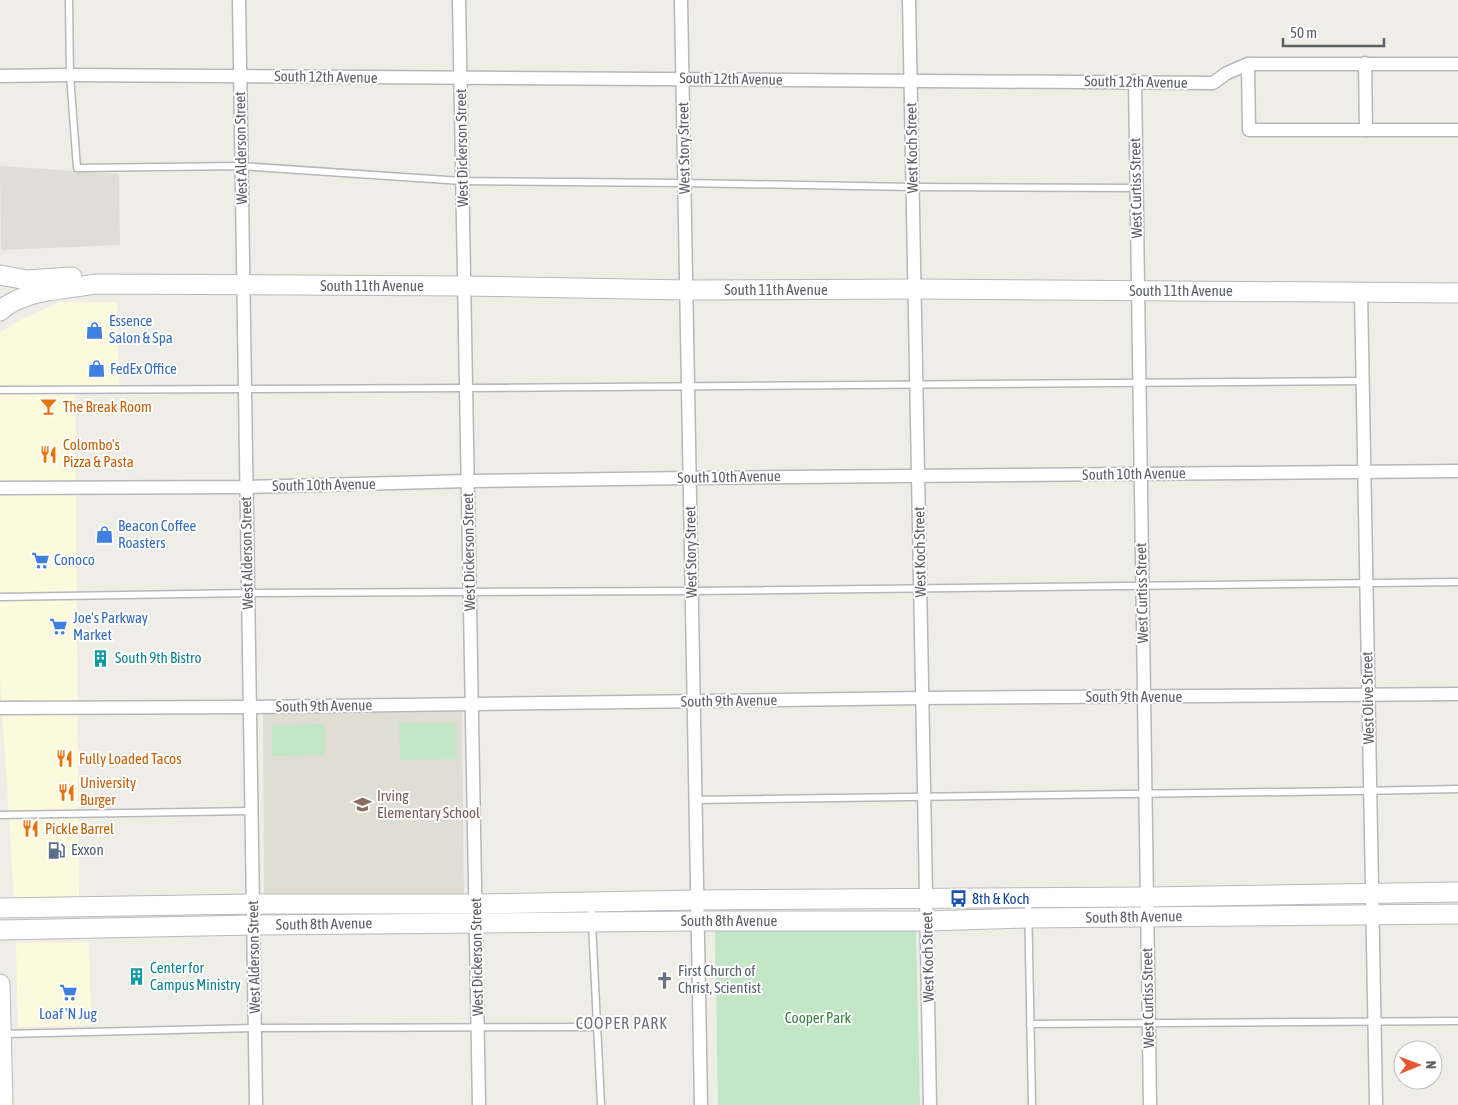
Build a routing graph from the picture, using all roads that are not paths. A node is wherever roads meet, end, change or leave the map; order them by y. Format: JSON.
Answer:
{"nodes":[{"id":1,"x":69,"y":0,"type":"edge"},
{"id":2,"x":239,"y":0,"type":"edge"},
{"id":3,"x":459,"y":0,"type":"edge"},
{"id":4,"x":682,"y":0,"type":"edge"},
{"id":5,"x":909,"y":0,"type":"edge"},
{"id":6,"x":1365,"y":63,"type":"junction"},
{"id":7,"x":1248,"y":64,"type":"junction"},
{"id":8,"x":1458,"y":64,"type":"edge"},
{"id":9,"x":70,"y":75,"type":"junction"},
{"id":10,"x":0,"y":76,"type":"edge"},
{"id":11,"x":240,"y":76,"type":"junction"},
{"id":12,"x":460,"y":78,"type":"junction"},
{"id":13,"x":683,"y":79,"type":"junction"},
{"id":14,"x":910,"y":81,"type":"junction"},
{"id":15,"x":1135,"y":81,"type":"junction"},
{"id":16,"x":1366,"y":130,"type":"junction"},
{"id":17,"x":1458,"y":130,"type":"edge"},
{"id":18,"x":242,"y":166,"type":"junction"},
{"id":19,"x":462,"y":182,"type":"junction"},
{"id":20,"x":685,"y":183,"type":"junction"},
{"id":21,"x":912,"y":188,"type":"junction"},
{"id":22,"x":1136,"y":188,"type":"junction"},
{"id":23,"x":0,"y":275,"type":"edge"},
{"id":24,"x":0,"y":284,"type":"edge"},
{"id":25,"x":95,"y":284,"type":"junction"},
{"id":26,"x":243,"y":284,"type":"junction"},
{"id":27,"x":464,"y":286,"type":"junction"},
{"id":28,"x":686,"y":290,"type":"junction"},
{"id":29,"x":914,"y":290,"type":"junction"},
{"id":30,"x":1138,"y":292,"type":"junction"},
{"id":31,"x":1361,"y":292,"type":"junction"},
{"id":32,"x":1458,"y":293,"type":"edge"},
{"id":33,"x":0,"y":310,"type":"edge"},
{"id":34,"x":1363,"y":380,"type":"junction"},
{"id":35,"x":1139,"y":382,"type":"junction"},
{"id":36,"x":916,"y":384,"type":"junction"},
{"id":37,"x":688,"y":386,"type":"junction"},
{"id":38,"x":466,"y":388,"type":"junction"},
{"id":39,"x":245,"y":389,"type":"junction"},
{"id":40,"x":0,"y":390,"type":"edge"},
{"id":41,"x":1364,"y":471,"type":"junction"},
{"id":42,"x":1458,"y":471,"type":"edge"},
{"id":43,"x":1140,"y":474,"type":"junction"},
{"id":44,"x":918,"y":476,"type":"junction"},
{"id":45,"x":690,"y":478,"type":"junction"},
{"id":46,"x":468,"y":481,"type":"junction"},
{"id":47,"x":246,"y":486,"type":"junction"},
{"id":48,"x":0,"y":488,"type":"edge"},
{"id":49,"x":1458,"y":582,"type":"edge"},
{"id":50,"x":1366,"y":583,"type":"junction"},
{"id":51,"x":1142,"y":586,"type":"junction"},
{"id":52,"x":921,"y":588,"type":"junction"},
{"id":53,"x":692,"y":591,"type":"junction"},
{"id":54,"x":470,"y":592,"type":"junction"},
{"id":55,"x":248,"y":593,"type":"junction"},
{"id":56,"x":0,"y":597,"type":"edge"},
{"id":57,"x":1458,"y":694,"type":"edge"},
{"id":58,"x":1368,"y":695,"type":"junction"},
{"id":59,"x":1144,"y":696,"type":"junction"},
{"id":60,"x":923,"y":698,"type":"junction"},
{"id":61,"x":694,"y":702,"type":"junction"},
{"id":62,"x":472,"y":703,"type":"junction"},
{"id":63,"x":250,"y":707,"type":"junction"},
{"id":64,"x":0,"y":708,"type":"edge"},
{"id":65,"x":1458,"y":789,"type":"edge"},
{"id":66,"x":1370,"y":791,"type":"junction"},
{"id":67,"x":1145,"y":795,"type":"junction"},
{"id":68,"x":925,"y":796,"type":"junction"},
{"id":69,"x":695,"y":800,"type":"junction"},
{"id":70,"x":252,"y":811,"type":"junction"},
{"id":71,"x":0,"y":816,"type":"edge"},
{"id":72,"x":1458,"y":892,"type":"edge"},
{"id":73,"x":1372,"y":894,"type":"junction"},
{"id":74,"x":1028,"y":897,"type":"junction"},
{"id":75,"x":1147,"y":897,"type":"junction"},
{"id":76,"x":927,"y":899,"type":"junction"},
{"id":77,"x":697,"y":900,"type":"junction"},
{"id":78,"x":590,"y":902,"type":"junction"},
{"id":79,"x":253,"y":904,"type":"junction"},
{"id":80,"x":476,"y":904,"type":"junction"},
{"id":81,"x":0,"y":908,"type":"edge"},
{"id":82,"x":1372,"y":914,"type":"junction"},
{"id":83,"x":1458,"y":914,"type":"edge"},
{"id":84,"x":1147,"y":917,"type":"junction"},
{"id":85,"x":1028,"y":918,"type":"junction"},
{"id":86,"x":698,"y":921,"type":"junction"},
{"id":87,"x":927,"y":921,"type":"junction"},
{"id":88,"x":476,"y":923,"type":"junction"},
{"id":89,"x":591,"y":923,"type":"junction"},
{"id":90,"x":253,"y":925,"type":"junction"},
{"id":91,"x":0,"y":930,"type":"edge"},
{"id":92,"x":0,"y":984,"type":"edge"},
{"id":93,"x":1374,"y":1020,"type":"junction"},
{"id":94,"x":1458,"y":1021,"type":"edge"},
{"id":95,"x":1148,"y":1023,"type":"junction"},
{"id":96,"x":1030,"y":1024,"type":"junction"},
{"id":97,"x":597,"y":1027,"type":"junction"},
{"id":98,"x":255,"y":1028,"type":"junction"},
{"id":99,"x":478,"y":1028,"type":"junction"},
{"id":100,"x":1,"y":1034,"type":"edge"},
{"id":101,"x":4,"y":1105,"type":"edge"},
{"id":102,"x":256,"y":1105,"type":"edge"},
{"id":103,"x":479,"y":1105,"type":"edge"},
{"id":104,"x":601,"y":1105,"type":"edge"},
{"id":105,"x":700,"y":1105,"type":"edge"},
{"id":106,"x":930,"y":1105,"type":"edge"},
{"id":107,"x":1032,"y":1105,"type":"edge"},
{"id":108,"x":1150,"y":1105,"type":"edge"},
{"id":109,"x":1376,"y":1105,"type":"edge"}],
"edges":[{"from":1,"to":9,"type":"lane"},
{"from":2,"to":11,"type":"street","name":"West Alderson Street"},
{"from":3,"to":12,"type":"street","name":"West Dickerson Street"},
{"from":4,"to":13,"type":"street","name":"West Story Street"},
{"from":5,"to":14,"type":"street","name":"West Koch Street"},
{"from":6,"to":7,"type":"street","name":"South 12th Avenue"},
{"from":6,"to":8,"type":"street","name":"South 12th Avenue"},
{"from":6,"to":16,"type":"street"},
{"from":7,"to":15,"type":"street","name":"South 12th Avenue"},
{"from":7,"to":16,"type":"street"},
{"from":9,"to":10,"type":"street","name":"South 12th Avenue"},
{"from":9,"to":11,"type":"street","name":"South 12th Avenue"},
{"from":9,"to":18,"type":"lane"},
{"from":11,"to":12,"type":"street","name":"South 12th Avenue"},
{"from":11,"to":18,"type":"street","name":"West Alderson Street"},
{"from":12,"to":13,"type":"street","name":"South 12th Avenue"},
{"from":12,"to":19,"type":"street","name":"West Dickerson Street"},
{"from":13,"to":14,"type":"street","name":"South 12th Avenue"},
{"from":13,"to":20,"type":"street","name":"West Story Street"},
{"from":14,"to":15,"type":"street","name":"South 12th Avenue"},
{"from":14,"to":21,"type":"street","name":"West Koch Street"},
{"from":15,"to":22,"type":"street","name":"West Curtiss Street"},
{"from":16,"to":17,"type":"street"},
{"from":18,"to":19,"type":"lane"},
{"from":18,"to":26,"type":"street","name":"West Alderson Street"},
{"from":19,"to":20,"type":"lane"},
{"from":19,"to":27,"type":"street","name":"West Dickerson Street"},
{"from":20,"to":21,"type":"lane"},
{"from":20,"to":28,"type":"street","name":"West Story Street"},
{"from":21,"to":22,"type":"lane"},
{"from":21,"to":29,"type":"street","name":"West Koch Street"},
{"from":22,"to":30,"type":"street","name":"West Curtiss Street"},
{"from":23,"to":25,"type":"street","name":"South 11th Avenue"},
{"from":24,"to":33,"type":"street"},
{"from":25,"to":26,"type":"street","name":"South 11th Avenue"},
{"from":25,"to":33,"type":"street","name":"South 11th Avenue"},
{"from":26,"to":27,"type":"street","name":"South 11th Avenue"},
{"from":26,"to":39,"type":"street","name":"West Alderson Street"},
{"from":27,"to":28,"type":"street","name":"South 11th Avenue"},
{"from":27,"to":38,"type":"street","name":"West Dickerson Street"},
{"from":28,"to":29,"type":"street","name":"South 11th Avenue"},
{"from":28,"to":37,"type":"street","name":"West Story Street"},
{"from":29,"to":30,"type":"street","name":"South 11th Avenue"},
{"from":29,"to":36,"type":"street","name":"West Koch Street"},
{"from":30,"to":31,"type":"street","name":"South 11th Avenue"},
{"from":30,"to":35,"type":"street","name":"West Curtiss Street"},
{"from":31,"to":32,"type":"street","name":"South 11th Avenue"},
{"from":31,"to":34,"type":"street","name":"West Olive Street"},
{"from":34,"to":35,"type":"lane"},
{"from":34,"to":41,"type":"street","name":"West Olive Street"},
{"from":35,"to":36,"type":"lane"},
{"from":35,"to":43,"type":"street","name":"West Curtiss Street"},
{"from":36,"to":37,"type":"lane"},
{"from":36,"to":44,"type":"street","name":"West Koch Street"},
{"from":37,"to":38,"type":"lane"},
{"from":37,"to":45,"type":"street","name":"West Story Street"},
{"from":38,"to":39,"type":"lane"},
{"from":38,"to":46,"type":"street","name":"West Dickerson Street"},
{"from":39,"to":40,"type":"lane"},
{"from":39,"to":47,"type":"street","name":"West Alderson Street"},
{"from":41,"to":42,"type":"street","name":"South 10th Avenue"},
{"from":41,"to":43,"type":"street","name":"South 10th Avenue"},
{"from":41,"to":50,"type":"street","name":"West Olive Street"},
{"from":43,"to":44,"type":"street","name":"South 10th Avenue"},
{"from":43,"to":51,"type":"street","name":"West Curtiss Street"},
{"from":44,"to":45,"type":"street","name":"South 10th Avenue"},
{"from":44,"to":52,"type":"street","name":"West Koch Street"},
{"from":45,"to":46,"type":"street","name":"South 10th Avenue"},
{"from":45,"to":53,"type":"street","name":"West Story Street"},
{"from":46,"to":47,"type":"street","name":"South 10th Avenue"},
{"from":46,"to":54,"type":"street","name":"West Dickerson Street"},
{"from":47,"to":48,"type":"street","name":"South 10th Avenue"},
{"from":47,"to":55,"type":"street","name":"West Alderson Street"},
{"from":49,"to":50,"type":"lane"},
{"from":50,"to":51,"type":"lane"},
{"from":50,"to":58,"type":"street","name":"West Olive Street"},
{"from":51,"to":52,"type":"lane"},
{"from":51,"to":59,"type":"street","name":"West Curtiss Street"},
{"from":52,"to":53,"type":"lane"},
{"from":52,"to":60,"type":"street","name":"West Koch Street"},
{"from":53,"to":54,"type":"lane"},
{"from":53,"to":61,"type":"street","name":"West Story Street"},
{"from":54,"to":55,"type":"lane"},
{"from":54,"to":62,"type":"street","name":"West Dickerson Street"},
{"from":55,"to":56,"type":"lane"},
{"from":55,"to":63,"type":"street","name":"West Alderson Street"},
{"from":57,"to":58,"type":"street","name":"South 9th Avenue"},
{"from":58,"to":59,"type":"street","name":"South 9th Avenue"},
{"from":58,"to":66,"type":"street","name":"West Olive Street"},
{"from":59,"to":60,"type":"street","name":"South 9th Avenue"},
{"from":59,"to":67,"type":"street","name":"West Curtiss Street"},
{"from":60,"to":61,"type":"street","name":"South 9th Avenue"},
{"from":60,"to":68,"type":"street","name":"West Koch Street"},
{"from":61,"to":62,"type":"street","name":"South 9th Avenue"},
{"from":61,"to":69,"type":"street","name":"West Story Street"},
{"from":62,"to":63,"type":"street","name":"South 9th Avenue"},
{"from":62,"to":80,"type":"street","name":"West Dickerson Street"},
{"from":63,"to":64,"type":"street","name":"South 9th Avenue"},
{"from":63,"to":70,"type":"street","name":"West Alderson Street"},
{"from":65,"to":66,"type":"lane"},
{"from":66,"to":67,"type":"lane"},
{"from":66,"to":73,"type":"street","name":"West Olive Street"},
{"from":67,"to":68,"type":"lane"},
{"from":67,"to":75,"type":"street","name":"West Curtiss Street"},
{"from":68,"to":69,"type":"lane"},
{"from":68,"to":76,"type":"street","name":"West Koch Street"},
{"from":69,"to":77,"type":"street","name":"West Story Street"},
{"from":70,"to":71,"type":"lane"},
{"from":70,"to":79,"type":"street","name":"West Alderson Street"},
{"from":72,"to":73,"type":"street","name":"South 8th Avenue"},
{"from":73,"to":75,"type":"street","name":"South 8th Avenue"},
{"from":73,"to":82,"type":"street","name":"West Olive Street"},
{"from":74,"to":75,"type":"street","name":"South 8th Avenue"},
{"from":74,"to":76,"type":"street","name":"South 8th Avenue"},
{"from":74,"to":85,"type":"lane"},
{"from":75,"to":84,"type":"street","name":"West Curtiss Street"},
{"from":76,"to":77,"type":"street","name":"South 8th Avenue"},
{"from":76,"to":87,"type":"street","name":"West Koch Street"},
{"from":77,"to":78,"type":"street","name":"South 8th Avenue"},
{"from":77,"to":86,"type":"street","name":"West Story Street"},
{"from":78,"to":80,"type":"street","name":"South 8th Avenue"},
{"from":78,"to":89,"type":"lane"},
{"from":79,"to":80,"type":"street","name":"South 8th Avenue"},
{"from":79,"to":81,"type":"street","name":"South 8th Avenue"},
{"from":79,"to":90,"type":"street","name":"West Alderson Street"},
{"from":80,"to":88,"type":"street","name":"West Dickerson Street"},
{"from":82,"to":83,"type":"street","name":"South 8th Avenue"},
{"from":82,"to":84,"type":"street","name":"South 8th Avenue"},
{"from":82,"to":93,"type":"street","name":"West Olive Street"},
{"from":84,"to":85,"type":"street","name":"South 8th Avenue"},
{"from":84,"to":95,"type":"street","name":"West Curtiss Street"},
{"from":85,"to":87,"type":"street","name":"South 8th Avenue"},
{"from":85,"to":96,"type":"lane"},
{"from":86,"to":87,"type":"street","name":"South 8th Avenue"},
{"from":86,"to":89,"type":"street","name":"South 8th Avenue"},
{"from":86,"to":105,"type":"street","name":"West Story Street"},
{"from":87,"to":106,"type":"street","name":"West Koch Street"},
{"from":88,"to":89,"type":"street","name":"South 8th Avenue"},
{"from":88,"to":90,"type":"street","name":"South 8th Avenue"},
{"from":88,"to":99,"type":"street","name":"West Dickerson Street"},
{"from":89,"to":97,"type":"lane"},
{"from":90,"to":91,"type":"street","name":"South 8th Avenue"},
{"from":90,"to":98,"type":"street","name":"West Alderson Street"},
{"from":92,"to":100,"type":"street"},
{"from":93,"to":94,"type":"lane"},
{"from":93,"to":95,"type":"lane"},
{"from":93,"to":109,"type":"street","name":"West Olive Street"},
{"from":95,"to":96,"type":"lane"},
{"from":95,"to":108,"type":"street","name":"West Curtiss Street"},
{"from":96,"to":107,"type":"lane"},
{"from":97,"to":99,"type":"lane"},
{"from":97,"to":104,"type":"lane"},
{"from":98,"to":99,"type":"lane"},
{"from":98,"to":100,"type":"lane"},
{"from":98,"to":102,"type":"street","name":"West Alderson Street"},
{"from":99,"to":103,"type":"street","name":"West Dickerson Street"},
{"from":100,"to":101,"type":"street"}]}
